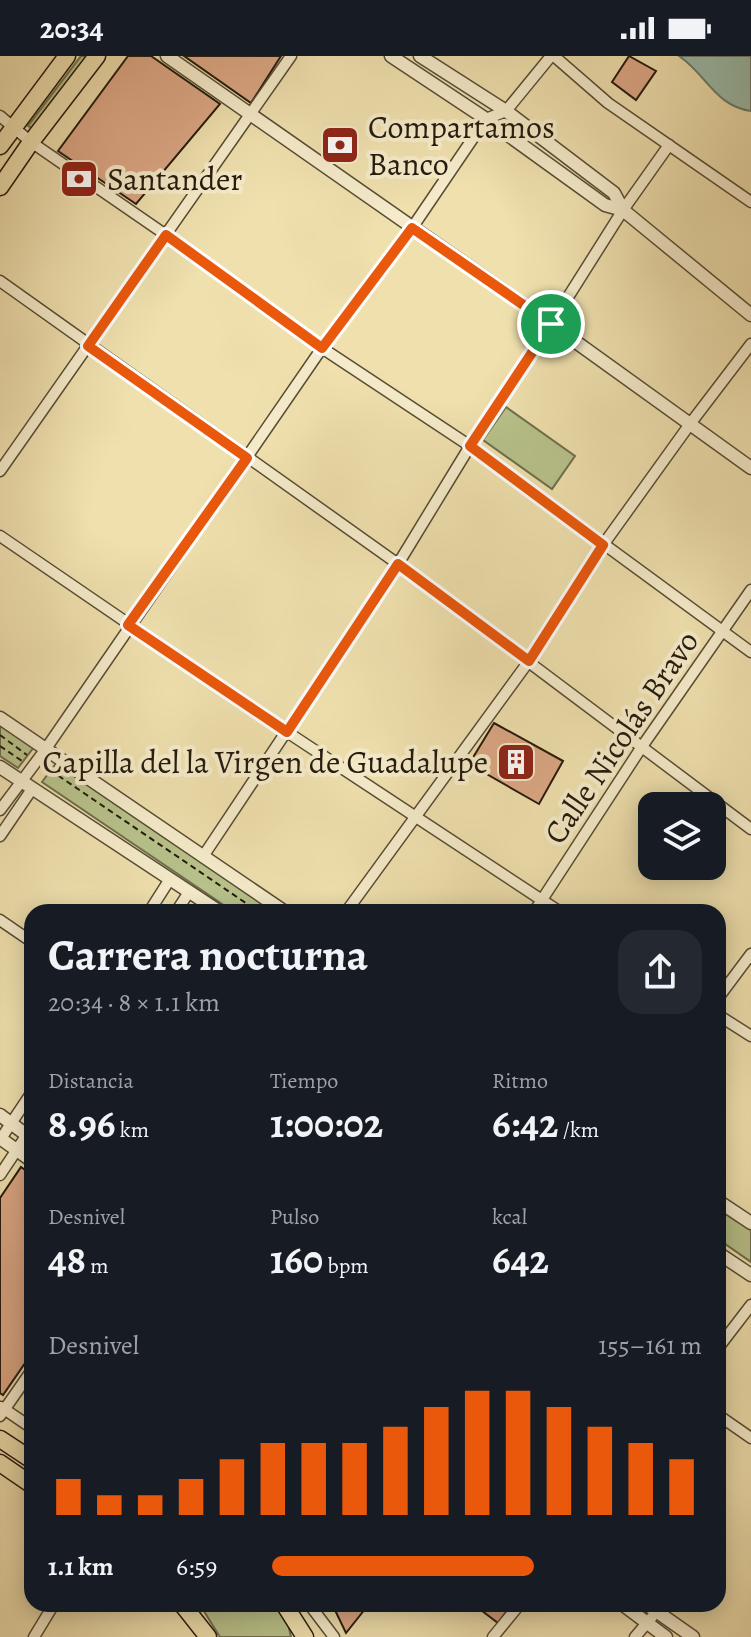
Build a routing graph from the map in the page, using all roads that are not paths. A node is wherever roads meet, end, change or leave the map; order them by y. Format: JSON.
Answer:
{"nodes":[{"id":1,"x":67,"y":56,"type":"edge"},
{"id":2,"x":97,"y":56,"type":"edge"},
{"id":3,"x":167,"y":56,"type":"edge"},
{"id":4,"x":291,"y":56,"type":"edge"},
{"id":5,"x":391,"y":56,"type":"edge"},
{"id":6,"x":420,"y":56,"type":"edge"},
{"id":7,"x":553,"y":56,"type":"edge"},
{"id":8,"x":506,"y":111,"type":"junction"},
{"id":9,"x":249,"y":112,"type":"junction"},
{"id":10,"x":0,"y":116,"type":"edge"},
{"id":11,"x":486,"y":119,"type":"junction"},
{"id":12,"x":14,"y":126,"type":"junction"},
{"id":13,"x":31,"y":142,"type":"junction"},
{"id":14,"x":669,"y":145,"type":"junction"},
{"id":15,"x":0,"y":146,"type":"edge"},
{"id":16,"x":0,"y":187,"type":"edge"},
{"id":17,"x":751,"y":202,"type":"edge"},
{"id":18,"x":623,"y":210,"type":"junction"},
{"id":19,"x":412,"y":228,"type":"junction"},
{"id":20,"x":166,"y":235,"type":"junction"},
{"id":21,"x":0,"y":281,"type":"edge"},
{"id":22,"x":751,"y":315,"type":"edge"},
{"id":23,"x":551,"y":324,"type":"junction"},
{"id":24,"x":751,"y":344,"type":"edge"},
{"id":25,"x":88,"y":346,"type":"junction"},
{"id":26,"x":322,"y":348,"type":"junction"},
{"id":27,"x":690,"y":424,"type":"junction"},
{"id":28,"x":470,"y":446,"type":"junction"},
{"id":29,"x":247,"y":458,"type":"junction"},
{"id":30,"x":751,"y":468,"type":"edge"},
{"id":31,"x":0,"y":471,"type":"edge"},
{"id":32,"x":0,"y":536,"type":"edge"},
{"id":33,"x":603,"y":545,"type":"junction"},
{"id":34,"x":398,"y":564,"type":"junction"},
{"id":35,"x":751,"y":590,"type":"edge"},
{"id":36,"x":128,"y":625,"type":"junction"},
{"id":37,"x":723,"y":633,"type":"junction"},
{"id":38,"x":751,"y":652,"type":"edge"},
{"id":39,"x":529,"y":661,"type":"junction"},
{"id":40,"x":0,"y":718,"type":"edge"},
{"id":41,"x":287,"y":732,"type":"junction"},
{"id":42,"x":641,"y":748,"type":"junction"},
{"id":43,"x":45,"y":750,"type":"junction"},
{"id":44,"x":0,"y":767,"type":"edge"},
{"id":45,"x":21,"y":781,"type":"junction"},
{"id":46,"x":32,"y":789,"type":"junction"},
{"id":47,"x":0,"y":810,"type":"edge"},
{"id":48,"x":416,"y":816,"type":"junction"},
{"id":49,"x":751,"y":829,"type":"edge"},
{"id":50,"x":0,"y":836,"type":"edge"},
{"id":51,"x":204,"y":855,"type":"junction"},
{"id":52,"x":170,"y":879,"type":"junction"},
{"id":53,"x":189,"y":892,"type":"junction"},
{"id":54,"x":542,"y":900,"type":"junction"},
{"id":55,"x":154,"y":904,"type":"edge"},
{"id":56,"x":181,"y":904,"type":"edge"},
{"id":57,"x":208,"y":904,"type":"edge"},
{"id":58,"x":274,"y":904,"type":"edge"},
{"id":59,"x":352,"y":904,"type":"edge"},
{"id":60,"x":539,"y":904,"type":"edge"},
{"id":61,"x":548,"y":904,"type":"edge"},
{"id":62,"x":0,"y":920,"type":"edge"},
{"id":63,"x":24,"y":936,"type":"edge"},
{"id":64,"x":751,"y":954,"type":"edge"},
{"id":65,"x":726,"y":987,"type":"edge"},
{"id":66,"x":726,"y":1020,"type":"edge"},
{"id":67,"x":751,"y":1036,"type":"edge"},
{"id":68,"x":24,"y":1104,"type":"edge"},
{"id":69,"x":0,"y":1115,"type":"edge"},
{"id":70,"x":11,"y":1124,"type":"junction"},
{"id":71,"x":24,"y":1131,"type":"edge"},
{"id":72,"x":0,"y":1139,"type":"edge"},
{"id":73,"x":24,"y":1141,"type":"edge"},
{"id":74,"x":17,"y":1150,"type":"junction"},
{"id":75,"x":24,"y":1155,"type":"edge"},
{"id":76,"x":0,"y":1175,"type":"edge"},
{"id":77,"x":726,"y":1206,"type":"edge"},
{"id":78,"x":751,"y":1223,"type":"edge"},
{"id":79,"x":726,"y":1258,"type":"edge"},
{"id":80,"x":751,"y":1275,"type":"edge"},
{"id":81,"x":751,"y":1305,"type":"edge"},
{"id":82,"x":726,"y":1338,"type":"edge"},
{"id":83,"x":24,"y":1380,"type":"edge"},
{"id":84,"x":1,"y":1410,"type":"edge"},
{"id":85,"x":726,"y":1421,"type":"edge"},
{"id":86,"x":24,"y":1423,"type":"edge"},
{"id":87,"x":751,"y":1438,"type":"edge"},
{"id":88,"x":2,"y":1451,"type":"edge"},
{"id":89,"x":24,"y":1458,"type":"edge"},
{"id":90,"x":24,"y":1476,"type":"edge"},
{"id":91,"x":49,"y":1612,"type":"edge"},
{"id":92,"x":188,"y":1612,"type":"edge"},
{"id":93,"x":289,"y":1612,"type":"edge"},
{"id":94,"x":315,"y":1612,"type":"edge"},
{"id":95,"x":513,"y":1612,"type":"edge"},
{"id":96,"x":633,"y":1612,"type":"edge"},
{"id":97,"x":650,"y":1612,"type":"edge"},
{"id":98,"x":657,"y":1612,"type":"edge"},
{"id":99,"x":647,"y":1623,"type":"junction"},
{"id":100,"x":34,"y":1637,"type":"edge"},
{"id":101,"x":208,"y":1637,"type":"edge"},
{"id":102,"x":305,"y":1637,"type":"edge"},
{"id":103,"x":334,"y":1637,"type":"edge"},
{"id":104,"x":493,"y":1637,"type":"edge"},
{"id":105,"x":635,"y":1637,"type":"edge"},
{"id":106,"x":666,"y":1637,"type":"edge"},
{"id":107,"x":693,"y":1637,"type":"edge"}],
"edges":[{"from":1,"to":12,"type":"main road"},
{"from":2,"to":13,"type":"main road"},
{"from":3,"to":9,"type":"street"},
{"from":4,"to":9,"type":"street"},
{"from":5,"to":11,"type":"street"},
{"from":6,"to":8,"type":"street"},
{"from":7,"to":8,"type":"street"},
{"from":7,"to":14,"type":"street"},
{"from":8,"to":11,"type":"street"},
{"from":8,"to":18,"type":"street"},
{"from":9,"to":19,"type":"street"},
{"from":9,"to":20,"type":"street"},
{"from":10,"to":12,"type":"street"},
{"from":11,"to":18,"type":"street"},
{"from":11,"to":19,"type":"street"},
{"from":12,"to":13,"type":"street"},
{"from":12,"to":15,"type":"main road"},
{"from":13,"to":16,"type":"main road"},
{"from":13,"to":20,"type":"street"},
{"from":14,"to":17,"type":"street"},
{"from":14,"to":18,"type":"street"},
{"from":18,"to":22,"type":"street"},
{"from":18,"to":23,"type":"street"},
{"from":19,"to":23,"type":"street"},
{"from":19,"to":26,"type":"street"},
{"from":20,"to":25,"type":"street"},
{"from":20,"to":26,"type":"street"},
{"from":21,"to":25,"type":"street"},
{"from":23,"to":27,"type":"street"},
{"from":23,"to":28,"type":"street"},
{"from":24,"to":27,"type":"street"},
{"from":25,"to":29,"type":"street"},
{"from":25,"to":31,"type":"street"},
{"from":26,"to":28,"type":"street"},
{"from":26,"to":29,"type":"street"},
{"from":27,"to":30,"type":"street"},
{"from":27,"to":33,"type":"street"},
{"from":28,"to":33,"type":"street"},
{"from":28,"to":34,"type":"street"},
{"from":29,"to":34,"type":"street"},
{"from":29,"to":36,"type":"street"},
{"from":32,"to":36,"type":"street"},
{"from":33,"to":37,"type":"street"},
{"from":33,"to":39,"type":"street"},
{"from":34,"to":39,"type":"street"},
{"from":34,"to":41,"type":"street"},
{"from":35,"to":37,"type":"street","name":"Calle Nicolás Bravo"},
{"from":36,"to":41,"type":"street"},
{"from":36,"to":43,"type":"street"},
{"from":37,"to":38,"type":"street"},
{"from":37,"to":42,"type":"street","name":"Calle Nicolás Bravo"},
{"from":39,"to":42,"type":"street"},
{"from":39,"to":48,"type":"street"},
{"from":40,"to":43,"type":"street"},
{"from":41,"to":48,"type":"street"},
{"from":41,"to":51,"type":"street"},
{"from":42,"to":49,"type":"street"},
{"from":42,"to":54,"type":"street","name":"Calle Nicolás Bravo"},
{"from":43,"to":45,"type":"street"},
{"from":43,"to":51,"type":"street"},
{"from":44,"to":45,"type":"street"},
{"from":45,"to":46,"type":"street"},
{"from":45,"to":47,"type":"street"},
{"from":46,"to":50,"type":"street"},
{"from":46,"to":52,"type":"street"},
{"from":48,"to":54,"type":"street"},
{"from":48,"to":59,"type":"street"},
{"from":51,"to":58,"type":"street"},
{"from":52,"to":53,"type":"street"},
{"from":52,"to":55,"type":"street"},
{"from":53,"to":56,"type":"street"},
{"from":53,"to":57,"type":"street"},
{"from":54,"to":60,"type":"street","name":"Calle Nicolás Bravo"},
{"from":54,"to":61,"type":"street"},
{"from":62,"to":63,"type":"street"},
{"from":64,"to":65,"type":"street"},
{"from":66,"to":67,"type":"street"},
{"from":68,"to":70,"type":"street"},
{"from":69,"to":70,"type":"street"},
{"from":70,"to":71,"type":"street"},
{"from":70,"to":72,"type":"street"},
{"from":72,"to":74,"type":"street"},
{"from":73,"to":74,"type":"street"},
{"from":74,"to":75,"type":"street"},
{"from":74,"to":76,"type":"street"},
{"from":77,"to":78,"type":"street"},
{"from":79,"to":80,"type":"street"},
{"from":81,"to":82,"type":"street"},
{"from":83,"to":84,"type":"street"},
{"from":84,"to":86,"type":"street"},
{"from":85,"to":87,"type":"street"},
{"from":88,"to":89,"type":"main road"},
{"from":88,"to":90,"type":"main road"},
{"from":91,"to":100,"type":"street"},
{"from":92,"to":101,"type":"main road"},
{"from":93,"to":102,"type":"main road"},
{"from":94,"to":103,"type":"street"},
{"from":95,"to":104,"type":"street"},
{"from":96,"to":99,"type":"street"},
{"from":97,"to":99,"type":"street"},
{"from":98,"to":107,"type":"street"},
{"from":99,"to":105,"type":"street"},
{"from":99,"to":106,"type":"street"}]}
